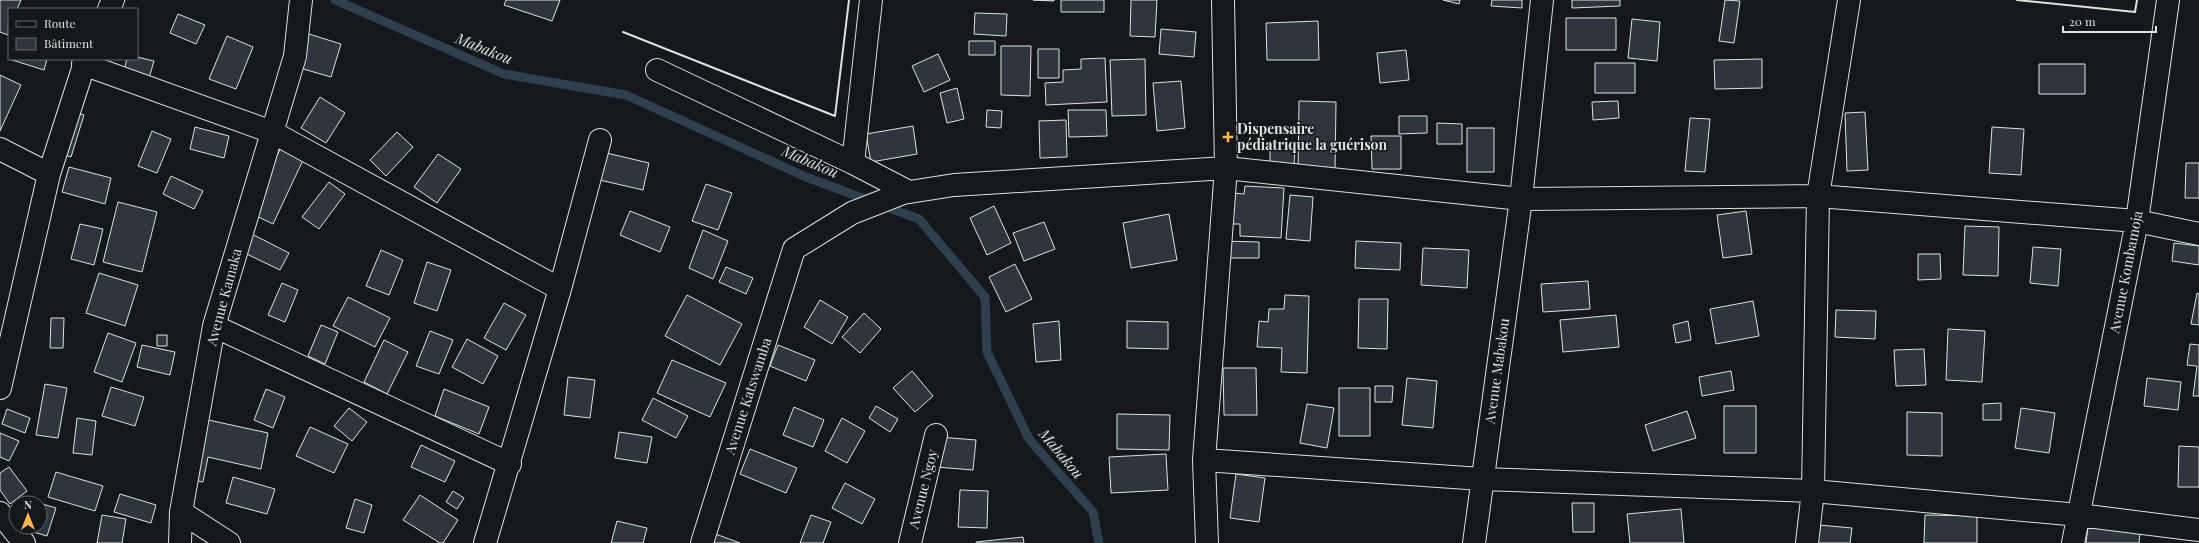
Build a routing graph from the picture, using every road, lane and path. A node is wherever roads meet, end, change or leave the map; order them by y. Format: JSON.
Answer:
{"nodes":[{"id":1,"x":301,"y":0,"type":"edge"},
{"id":2,"x":871,"y":0,"type":"edge"},
{"id":3,"x":1223,"y":0,"type":"edge"},
{"id":4,"x":1542,"y":0,"type":"edge"},
{"id":5,"x":1849,"y":0,"type":"edge"},
{"id":6,"x":2168,"y":0,"type":"edge"},
{"id":7,"x":84,"y":61,"type":"edge"},
{"id":8,"x":657,"y":70,"type":"dead end"},
{"id":9,"x":272,"y":132,"type":"junction"},
{"id":10,"x":600,"y":140,"type":"dead end"},
{"id":11,"x":0,"y":149,"type":"edge"},
{"id":12,"x":853,"y":162,"type":"junction"},
{"id":13,"x":1226,"y":168,"type":"junction"},
{"id":14,"x":49,"y":174,"type":"junction"},
{"id":15,"x":906,"y":193,"type":"junction"},
{"id":16,"x":1818,"y":196,"type":"junction"},
{"id":17,"x":1521,"y":199,"type":"junction"},
{"id":18,"x":2137,"y":221,"type":"junction"},
{"id":19,"x":2199,"y":234,"type":"edge"},
{"id":20,"x":560,"y":289,"type":"junction"},
{"id":21,"x":214,"y":326,"type":"junction"},
{"id":22,"x":0,"y":388,"type":"edge"},
{"id":23,"x":936,"y":435,"type":"dead end"},
{"id":24,"x":1204,"y":460,"type":"junction"},
{"id":25,"x":510,"y":464,"type":"junction"},
{"id":26,"x":1482,"y":479,"type":"junction"},
{"id":27,"x":1813,"y":491,"type":"junction"},
{"id":28,"x":0,"y":512,"type":"edge"},
{"id":29,"x":181,"y":512,"type":"junction"},
{"id":30,"x":2079,"y":515,"type":"junction"},
{"id":31,"x":2199,"y":530,"type":"edge"},
{"id":32,"x":24,"y":543,"type":"edge"},
{"id":33,"x":180,"y":543,"type":"edge"},
{"id":34,"x":229,"y":543,"type":"edge"},
{"id":35,"x":485,"y":543,"type":"edge"},
{"id":36,"x":702,"y":543,"type":"edge"},
{"id":37,"x":910,"y":543,"type":"edge"},
{"id":38,"x":1207,"y":543,"type":"edge"},
{"id":39,"x":1474,"y":543,"type":"edge"},
{"id":40,"x":1807,"y":543,"type":"edge"},
{"id":41,"x":2073,"y":543,"type":"edge"}],
"edges":[{"from":1,"to":9,"type":"street","name":"Avenue Kamaka"},
{"from":2,"to":12,"type":"street"},
{"from":3,"to":13,"type":"street"},
{"from":4,"to":17,"type":"street","name":"Avenue Mabakou"},
{"from":5,"to":16,"type":"street"},
{"from":6,"to":18,"type":"street","name":"Avenue Kombamoja"},
{"from":7,"to":9,"type":"street"},
{"from":7,"to":14,"type":"street"},
{"from":8,"to":12,"type":"street"},
{"from":9,"to":20,"type":"street"},
{"from":9,"to":21,"type":"street","name":"Avenue Kamaka"},
{"from":10,"to":20,"type":"street"},
{"from":11,"to":14,"type":"street"},
{"from":12,"to":15,"type":"street"},
{"from":13,"to":15,"type":"street"},
{"from":13,"to":17,"type":"street"},
{"from":13,"to":24,"type":"street"},
{"from":14,"to":22,"type":"street"},
{"from":15,"to":36,"type":"street","name":"Avenue Katswamba"},
{"from":16,"to":17,"type":"street"},
{"from":16,"to":18,"type":"street"},
{"from":16,"to":27,"type":"street"},
{"from":17,"to":26,"type":"street","name":"Avenue Mabakou"},
{"from":18,"to":19,"type":"street"},
{"from":18,"to":30,"type":"street","name":"Avenue Kombamoja"},
{"from":20,"to":25,"type":"street"},
{"from":21,"to":25,"type":"street"},
{"from":21,"to":29,"type":"street","name":"Avenue Kamaka"},
{"from":23,"to":37,"type":"street","name":"Avenue Ngoy"},
{"from":24,"to":26,"type":"street"},
{"from":24,"to":38,"type":"street"},
{"from":25,"to":35,"type":"street"},
{"from":26,"to":27,"type":"street"},
{"from":26,"to":39,"type":"street","name":"Avenue Mabakou"},
{"from":27,"to":30,"type":"street"},
{"from":27,"to":40,"type":"street"},
{"from":28,"to":32,"type":"street"},
{"from":29,"to":33,"type":"street","name":"Avenue Kamaka"},
{"from":29,"to":34,"type":"street"},
{"from":30,"to":31,"type":"street"},
{"from":30,"to":41,"type":"street","name":"Avenue Kombamoja"}]}
